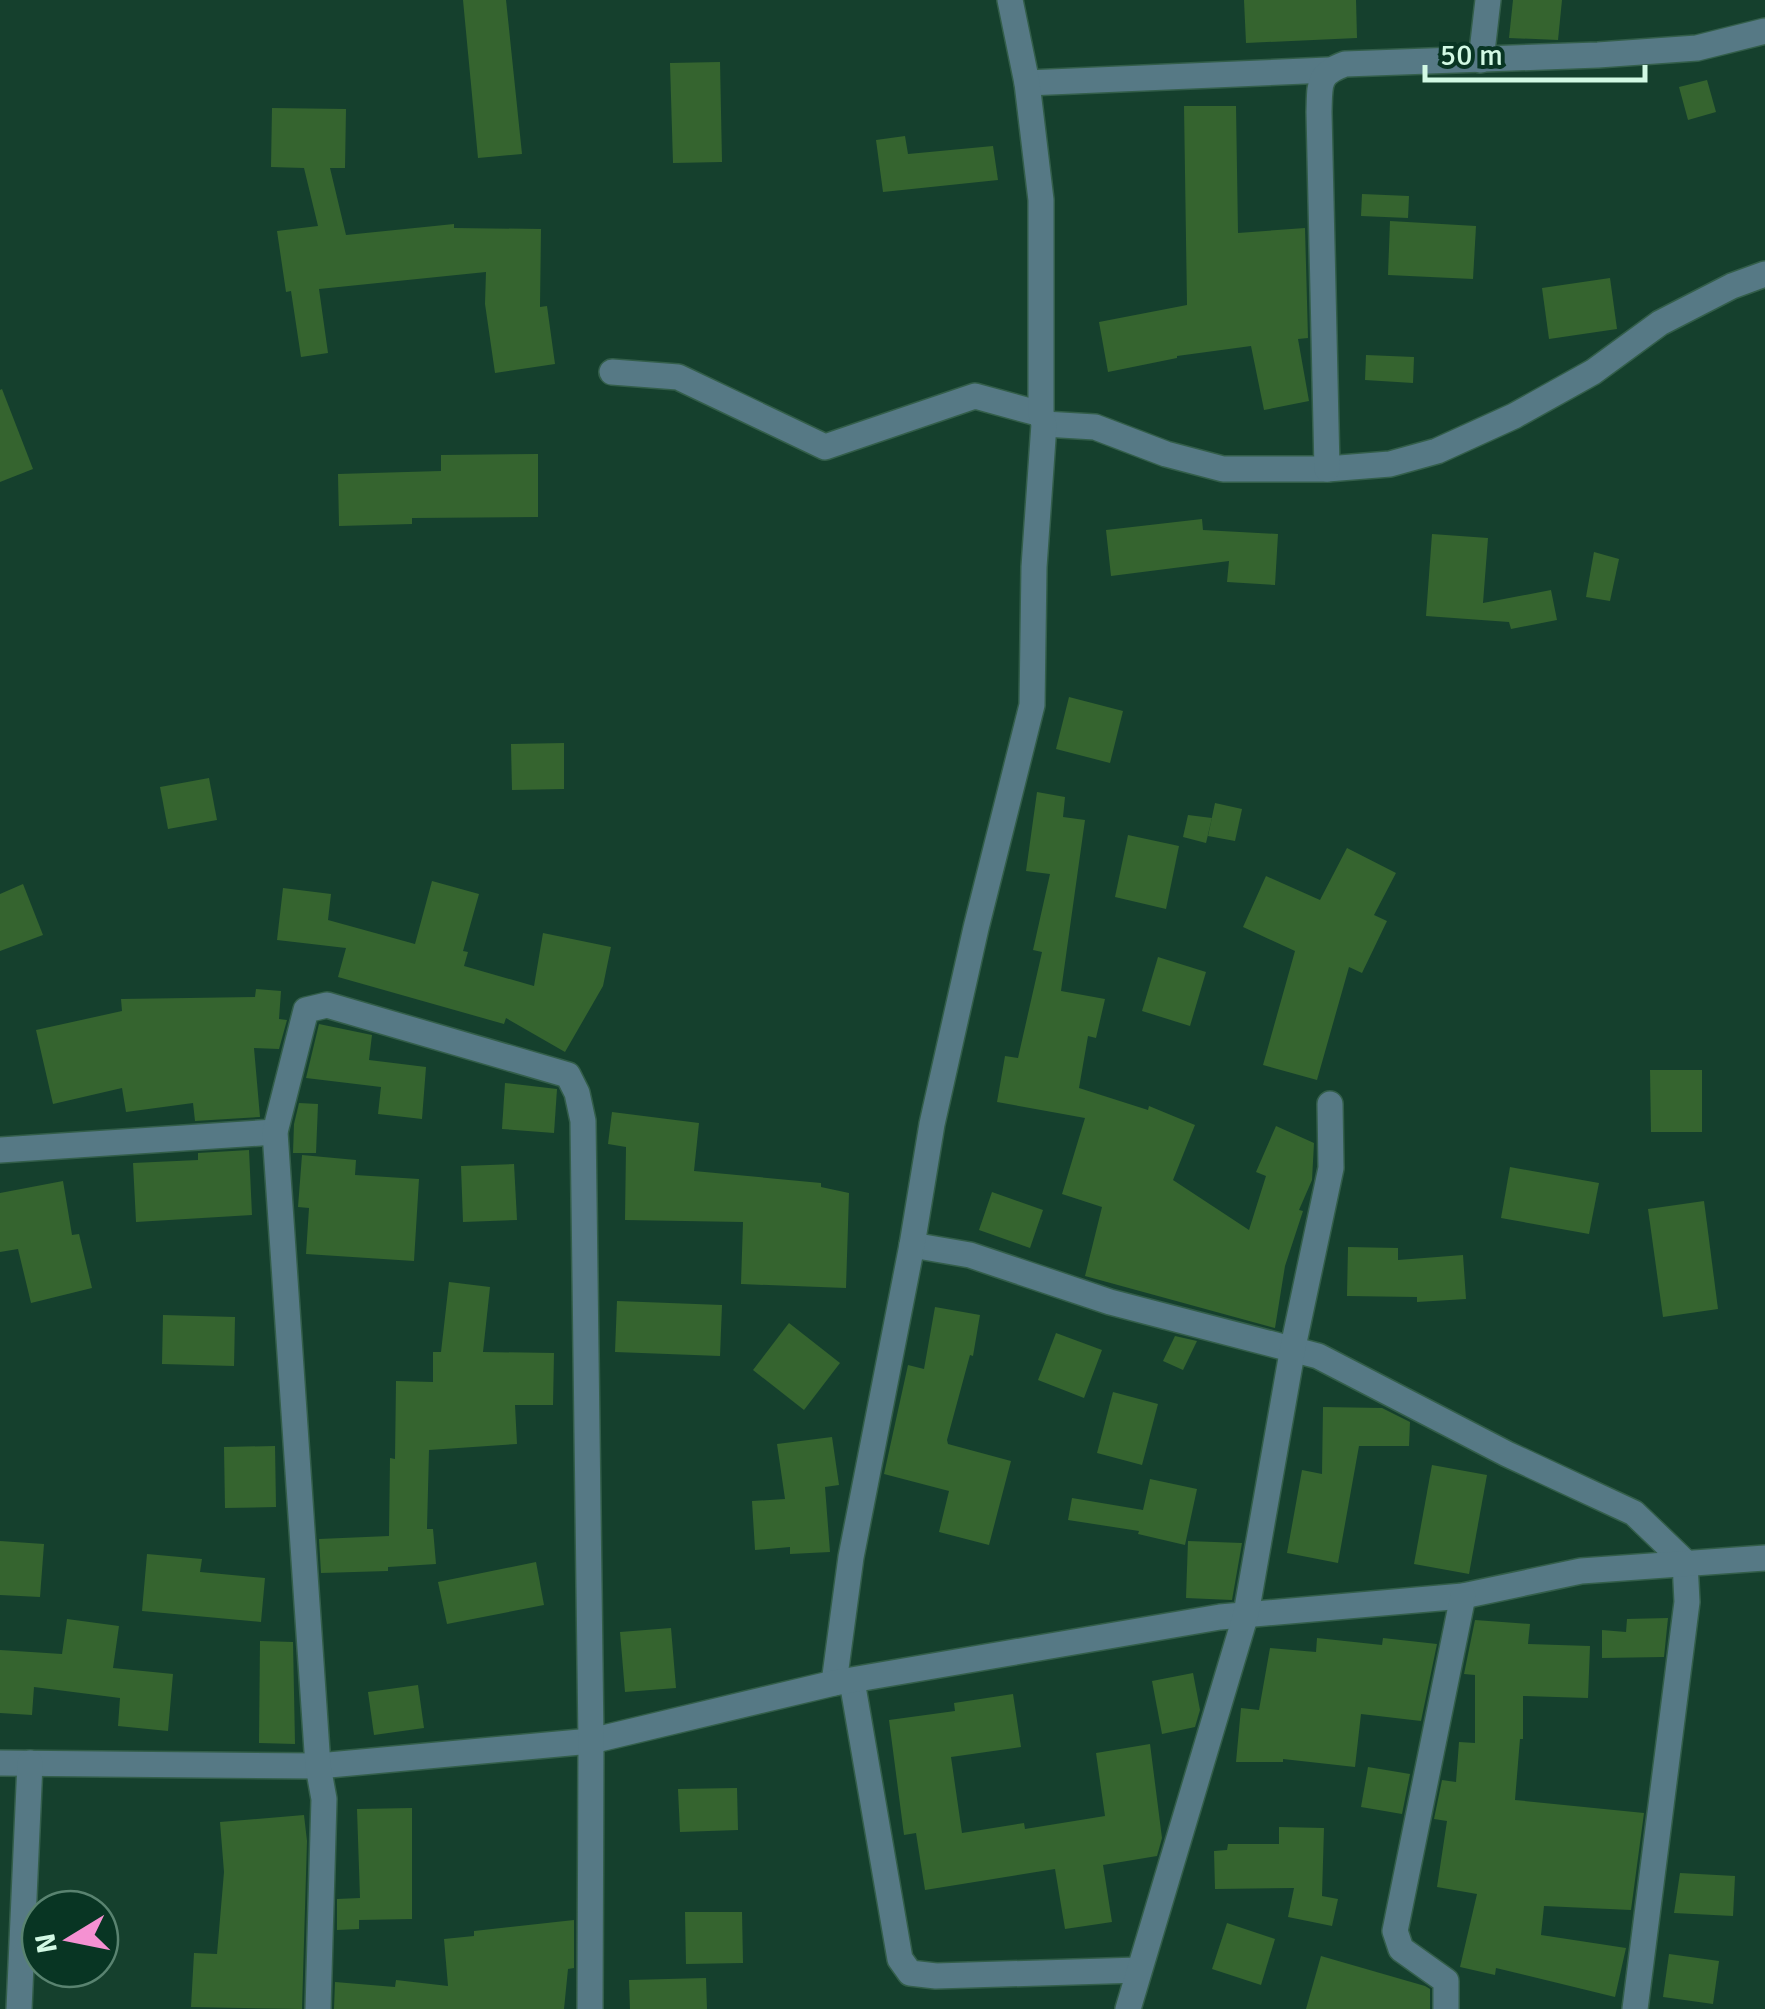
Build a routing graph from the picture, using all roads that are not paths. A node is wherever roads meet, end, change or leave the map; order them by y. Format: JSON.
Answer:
{"nodes":[{"id":1,"x":1010,"y":0,"type":"edge"},
{"id":2,"x":1488,"y":0,"type":"edge"},
{"id":3,"x":1765,"y":31,"type":"edge"},
{"id":4,"x":1481,"y":60,"type":"junction"},
{"id":5,"x":1328,"y":70,"type":"junction"},
{"id":6,"x":1027,"y":83,"type":"junction"},
{"id":7,"x":1765,"y":274,"type":"edge"},
{"id":8,"x":612,"y":372,"type":"dead end"},
{"id":9,"x":1042,"y":419,"type":"junction"},
{"id":10,"x":1327,"y":469,"type":"junction"},
{"id":11,"x":1330,"y":1104,"type":"dead end"},
{"id":12,"x":275,"y":1132,"type":"junction"},
{"id":13,"x":0,"y":1150,"type":"edge"},
{"id":14,"x":912,"y":1246,"type":"junction"},
{"id":15,"x":1293,"y":1347,"type":"junction"},
{"id":16,"x":1765,"y":1558,"type":"edge"},
{"id":17,"x":1685,"y":1562,"type":"junction"},
{"id":18,"x":1463,"y":1596,"type":"junction"},
{"id":19,"x":1246,"y":1614,"type":"junction"},
{"id":20,"x":843,"y":1682,"type":"junction"},
{"id":21,"x":591,"y":1741,"type":"junction"},
{"id":22,"x":0,"y":1762,"type":"edge"},
{"id":23,"x":30,"y":1763,"type":"junction"},
{"id":24,"x":318,"y":1766,"type":"junction"},
{"id":25,"x":1139,"y":1970,"type":"junction"},
{"id":26,"x":19,"y":2009,"type":"edge"},
{"id":27,"x":318,"y":2009,"type":"edge"},
{"id":28,"x":590,"y":2009,"type":"edge"},
{"id":29,"x":1128,"y":2009,"type":"edge"},
{"id":30,"x":1446,"y":2009,"type":"edge"},
{"id":31,"x":1635,"y":2009,"type":"edge"}],
"edges":[{"from":1,"to":6,"type":"street"},
{"from":2,"to":4,"type":"street"},
{"from":3,"to":4,"type":"street"},
{"from":4,"to":5,"type":"street"},
{"from":5,"to":6,"type":"street"},
{"from":5,"to":10,"type":"street"},
{"from":6,"to":9,"type":"street"},
{"from":7,"to":10,"type":"street"},
{"from":8,"to":9,"type":"street"},
{"from":9,"to":10,"type":"street"},
{"from":9,"to":14,"type":"street"},
{"from":11,"to":15,"type":"street"},
{"from":12,"to":13,"type":"street"},
{"from":12,"to":21,"type":"street"},
{"from":12,"to":24,"type":"street"},
{"from":14,"to":15,"type":"street"},
{"from":14,"to":20,"type":"street"},
{"from":15,"to":17,"type":"street"},
{"from":15,"to":19,"type":"street"},
{"from":16,"to":17,"type":"street"},
{"from":17,"to":18,"type":"street"},
{"from":17,"to":31,"type":"street"},
{"from":18,"to":19,"type":"street"},
{"from":18,"to":30,"type":"street"},
{"from":19,"to":20,"type":"street"},
{"from":19,"to":25,"type":"street"},
{"from":20,"to":21,"type":"street"},
{"from":20,"to":25,"type":"street"},
{"from":21,"to":24,"type":"street"},
{"from":21,"to":28,"type":"street"},
{"from":22,"to":23,"type":"street"},
{"from":23,"to":24,"type":"street"},
{"from":23,"to":26,"type":"street"},
{"from":24,"to":27,"type":"street"},
{"from":25,"to":29,"type":"street"}]}
